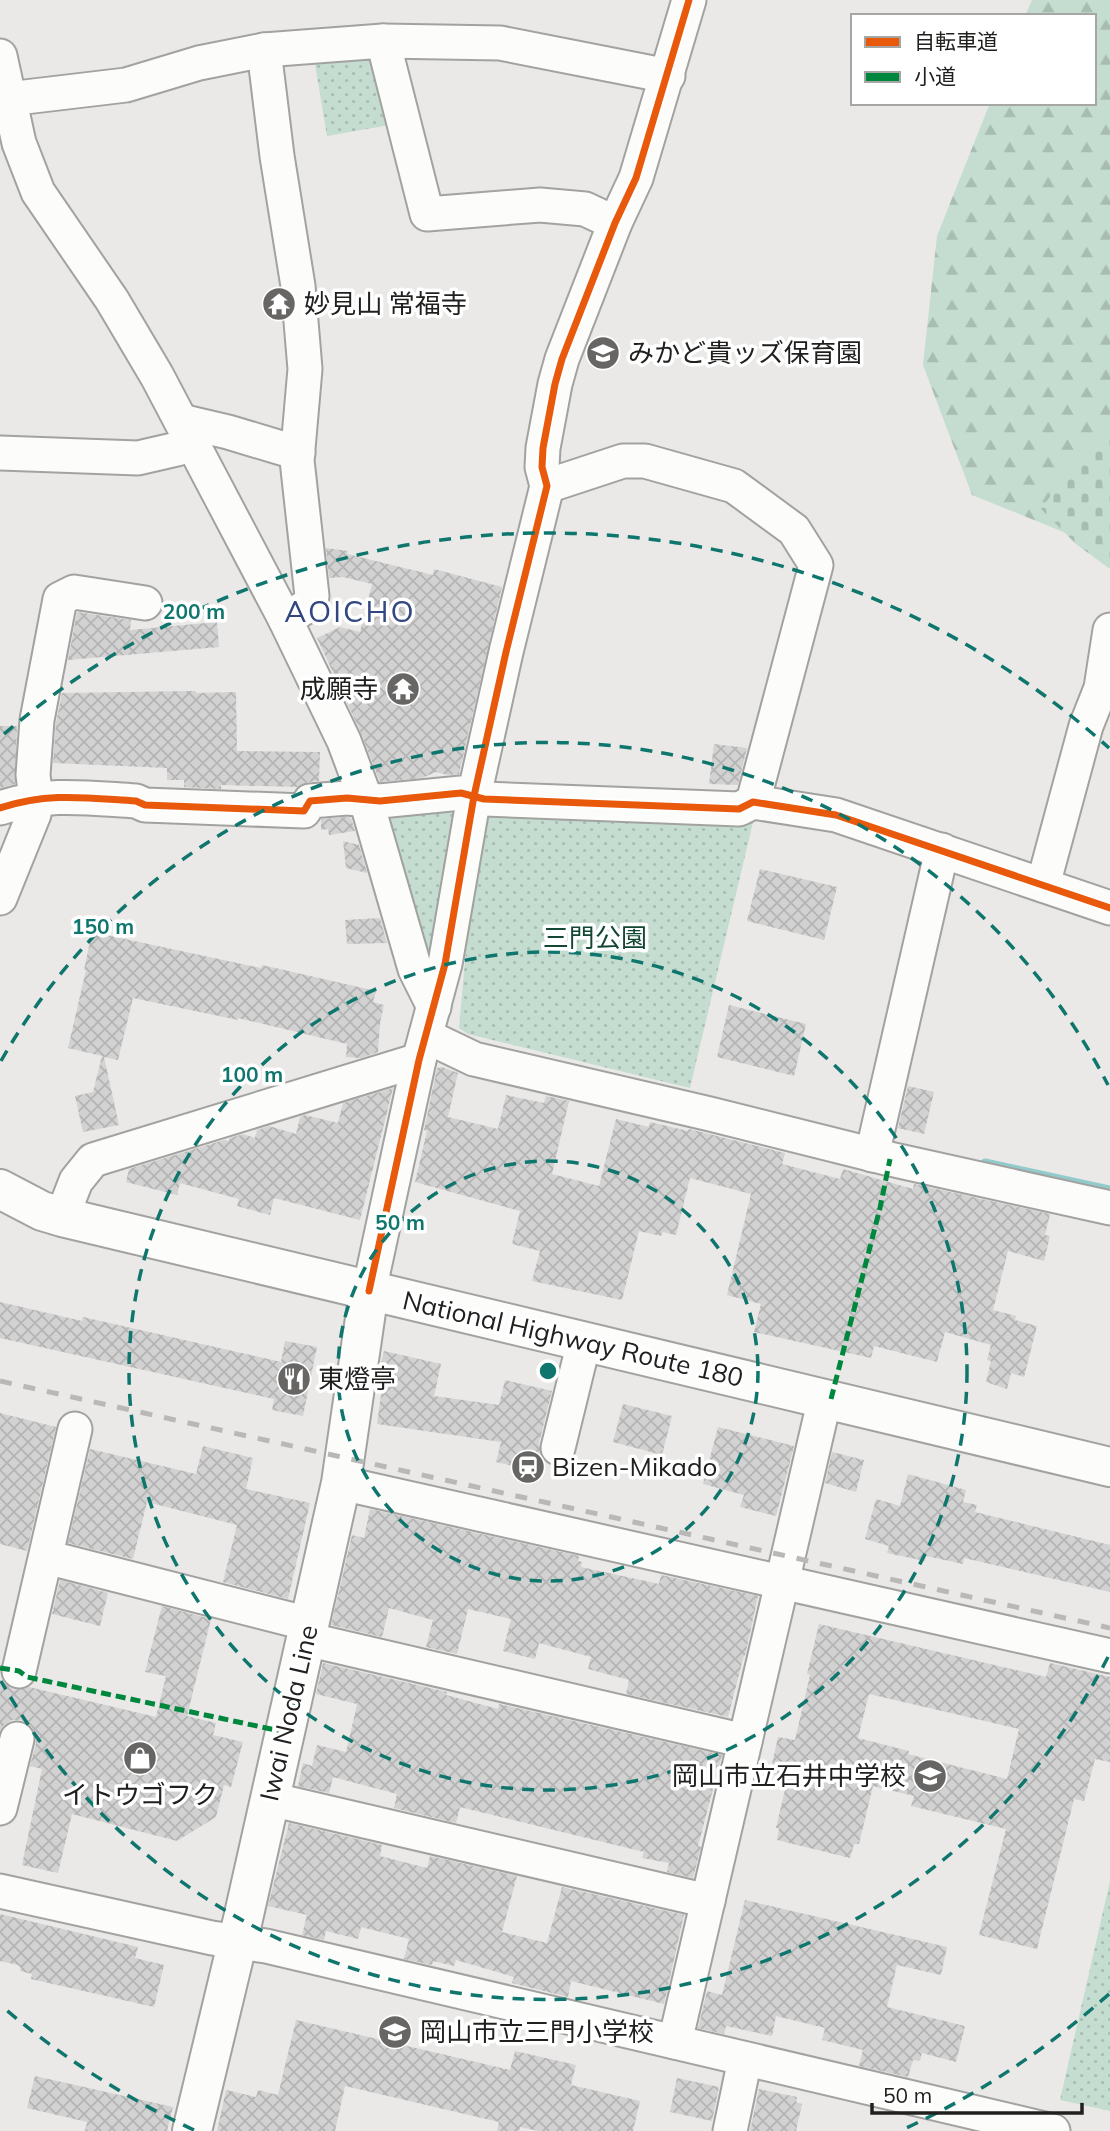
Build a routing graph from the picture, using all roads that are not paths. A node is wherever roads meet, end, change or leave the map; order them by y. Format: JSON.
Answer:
{"nodes":[{"id":1,"x":689,"y":0,"type":"edge"},
{"id":2,"x":383,"y":41,"type":"junction"},
{"id":3,"x":264,"y":50,"type":"junction"},
{"id":4,"x":0,"y":56,"type":"edge"},
{"id":5,"x":668,"y":75,"type":"junction"},
{"id":6,"x":8,"y":99,"type":"junction"},
{"id":7,"x":615,"y":223,"type":"junction"},
{"id":8,"x":186,"y":432,"type":"junction"},
{"id":9,"x":0,"y":453,"type":"edge"},
{"id":10,"x":298,"y":453,"type":"junction"},
{"id":11,"x":547,"y":486,"type":"junction"},
{"id":12,"x":145,"y":603,"type":"dead end"},
{"id":13,"x":285,"y":619,"type":"junction"},
{"id":14,"x":1110,"y":630,"type":"edge"},
{"id":15,"x":474,"y":796,"type":"junction"},
{"id":16,"x":36,"y":799,"type":"junction"},
{"id":17,"x":366,"y":800,"type":"junction"},
{"id":18,"x":753,"y":802,"type":"junction"},
{"id":19,"x":0,"y":808,"type":"edge"},
{"id":20,"x":942,"y":850,"type":"junction"},
{"id":21,"x":1043,"y":885,"type":"junction"},
{"id":22,"x":0,"y":898,"type":"edge"},
{"id":23,"x":1110,"y":908,"type":"edge"},
{"id":24,"x":426,"y":1034,"type":"junction"},
{"id":25,"x":872,"y":1155,"type":"junction"},
{"id":26,"x":0,"y":1189,"type":"edge"},
{"id":27,"x":1110,"y":1208,"type":"edge"},
{"id":28,"x":62,"y":1217,"type":"junction"},
{"id":29,"x":369,"y":1291,"type":"junction"},
{"id":30,"x":584,"y":1342,"type":"junction"},
{"id":31,"x":825,"y":1398,"type":"junction"},
{"id":32,"x":75,"y":1429,"type":"dead end"},
{"id":33,"x":558,"y":1448,"type":"dead end"},
{"id":34,"x":1110,"y":1467,"type":"edge"},
{"id":35,"x":341,"y":1483,"type":"junction"},
{"id":36,"x":46,"y":1557,"type":"junction"},
{"id":37,"x":781,"y":1583,"type":"junction"},
{"id":38,"x":308,"y":1632,"type":"junction"},
{"id":39,"x":1110,"y":1656,"type":"edge"},
{"id":40,"x":19,"y":1671,"type":"dead end"},
{"id":41,"x":17,"y":1739,"type":"dead end"},
{"id":42,"x":745,"y":1741,"type":"junction"},
{"id":43,"x":270,"y":1799,"type":"junction"},
{"id":44,"x":0,"y":1808,"type":"edge"},
{"id":45,"x":0,"y":1891,"type":"edge"},
{"id":46,"x":708,"y":1901,"type":"junction"},
{"id":47,"x":238,"y":1942,"type":"junction"},
{"id":48,"x":675,"y":2042,"type":"junction"},
{"id":49,"x":745,"y":2059,"type":"junction"},
{"id":50,"x":192,"y":2131,"type":"edge"},
{"id":51,"x":730,"y":2131,"type":"edge"},
{"id":52,"x":1053,"y":2131,"type":"edge"}],
"edges":[{"from":1,"to":5,"type":"street"},
{"from":2,"to":3,"type":"street"},
{"from":2,"to":5,"type":"street"},
{"from":2,"to":7,"type":"street"},
{"from":3,"to":6,"type":"street"},
{"from":3,"to":10,"type":"street"},
{"from":4,"to":6,"type":"street"},
{"from":5,"to":7,"type":"street"},
{"from":6,"to":8,"type":"street"},
{"from":7,"to":11,"type":"street"},
{"from":8,"to":9,"type":"street"},
{"from":8,"to":10,"type":"street"},
{"from":8,"to":13,"type":"street"},
{"from":10,"to":13,"type":"street"},
{"from":11,"to":15,"type":"street"},
{"from":11,"to":18,"type":"street"},
{"from":12,"to":16,"type":"street"},
{"from":13,"to":17,"type":"street"},
{"from":14,"to":21,"type":"street"},
{"from":15,"to":17,"type":"street"},
{"from":15,"to":18,"type":"street"},
{"from":15,"to":24,"type":"street"},
{"from":16,"to":17,"type":"street"},
{"from":16,"to":19,"type":"street"},
{"from":16,"to":22,"type":"street"},
{"from":17,"to":24,"type":"street"},
{"from":18,"to":20,"type":"street"},
{"from":20,"to":21,"type":"street"},
{"from":20,"to":25,"type":"street"},
{"from":21,"to":23,"type":"street"},
{"from":24,"to":25,"type":"street"},
{"from":24,"to":28,"type":"street"},
{"from":24,"to":29,"type":"street"},
{"from":25,"to":27,"type":"street"},
{"from":26,"to":28,"type":"main road","name":"National Highway Route 180"},
{"from":28,"to":29,"type":"main road","name":"National Highway Route 180"},
{"from":29,"to":30,"type":"main road","name":"National Highway Route 180"},
{"from":29,"to":35,"type":"main road","name":"Iwai Noda Line"},
{"from":30,"to":31,"type":"main road","name":"National Highway Route 180"},
{"from":30,"to":33,"type":"street"},
{"from":31,"to":34,"type":"main road","name":"National Highway Route 180"},
{"from":31,"to":37,"type":"street"},
{"from":32,"to":36,"type":"street"},
{"from":35,"to":37,"type":"street"},
{"from":35,"to":38,"type":"main road","name":"Iwai Noda Line"},
{"from":36,"to":38,"type":"street"},
{"from":36,"to":40,"type":"street"},
{"from":37,"to":39,"type":"street"},
{"from":37,"to":42,"type":"street"},
{"from":38,"to":42,"type":"street"},
{"from":38,"to":43,"type":"main road","name":"Iwai Noda Line"},
{"from":41,"to":44,"type":"street"},
{"from":42,"to":46,"type":"street"},
{"from":43,"to":46,"type":"street"},
{"from":43,"to":47,"type":"main road","name":"Iwai Noda Line"},
{"from":45,"to":47,"type":"street"},
{"from":46,"to":48,"type":"street"},
{"from":47,"to":48,"type":"street"},
{"from":47,"to":50,"type":"main road","name":"Iwai Noda Line"},
{"from":48,"to":49,"type":"street"},
{"from":49,"to":51,"type":"street"},
{"from":49,"to":52,"type":"street"}]}
